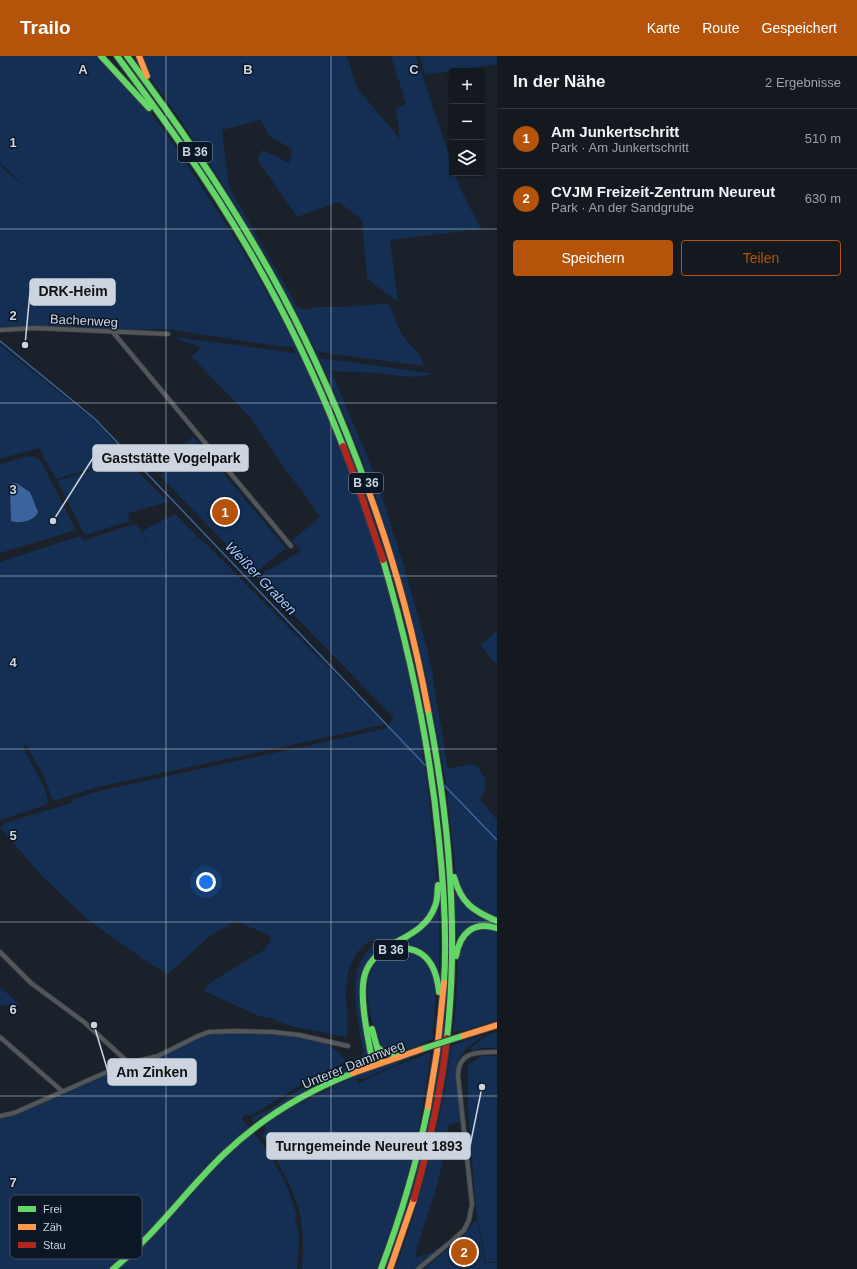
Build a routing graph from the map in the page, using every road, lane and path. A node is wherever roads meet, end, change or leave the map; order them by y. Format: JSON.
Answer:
{"nodes":[{"id":1,"x":101,"y":56,"type":"edge"},
{"id":2,"x":117,"y":56,"type":"edge"},
{"id":3,"x":127,"y":56,"type":"edge"},
{"id":4,"x":139,"y":56,"type":"edge"},
{"id":5,"x":152,"y":90,"type":"junction"},
{"id":6,"x":165,"y":123,"type":"junction"},
{"id":7,"x":0,"y":330,"type":"edge"},
{"id":8,"x":112,"y":331,"type":"junction"},
{"id":9,"x":168,"y":334,"type":"dead end"},
{"id":10,"x":291,"y":546,"type":"dead end"},
{"id":11,"x":440,"y":855,"type":"junction"},
{"id":12,"x":449,"y":864,"type":"junction"},
{"id":13,"x":497,"y":921,"type":"edge"},
{"id":14,"x":497,"y":928,"type":"edge"},
{"id":15,"x":0,"y":952,"type":"edge"},
{"id":16,"x":452,"y":978,"type":"junction"},
{"id":17,"x":440,"y":1024,"type":"junction"},
{"id":18,"x":497,"y":1025,"type":"edge"},
{"id":19,"x":0,"y":1037,"type":"edge"},
{"id":20,"x":348,"y":1046,"type":"dead end"},
{"id":21,"x":377,"y":1047,"type":"junction"},
{"id":22,"x":497,"y":1052,"type":"edge"},
{"id":23,"x":400,"y":1056,"type":"junction"},
{"id":24,"x":381,"y":1062,"type":"junction"},
{"id":25,"x":130,"y":1063,"type":"junction"},
{"id":26,"x":373,"y":1065,"type":"junction"},
{"id":27,"x":62,"y":1091,"type":"junction"},
{"id":28,"x":0,"y":1116,"type":"edge"},
{"id":29,"x":142,"y":1244,"type":"edge"},
{"id":30,"x":125,"y":1259,"type":"edge"},
{"id":31,"x":113,"y":1269,"type":"edge"},
{"id":32,"x":381,"y":1269,"type":"edge"},
{"id":33,"x":390,"y":1269,"type":"edge"},
{"id":34,"x":418,"y":1269,"type":"edge"}],
"edges":[{"from":1,"to":6,"type":"main road","number":"B 36"},
{"from":2,"to":6,"type":"main road","number":"B 36"},
{"from":3,"to":5,"type":"main road","number":"B 36"},
{"from":4,"to":5,"type":"main road","number":"B 36"},
{"from":5,"to":12,"type":"main road","number":"B 36"},
{"from":6,"to":11,"type":"main road","number":"B 36"},
{"from":7,"to":8,"type":"street","name":"Bachenweg"},
{"from":8,"to":9,"type":"street","name":"Bachenweg"},
{"from":8,"to":10,"type":"street"},
{"from":11,"to":17,"type":"main road","number":"B 36"},
{"from":11,"to":26,"type":"main road"},
{"from":12,"to":13,"type":"main road","number":"B 36"},
{"from":12,"to":16,"type":"main road","number":"B 36"},
{"from":14,"to":16,"type":"main road"},
{"from":15,"to":25,"type":"street"},
{"from":16,"to":33,"type":"main road","number":"B 36"},
{"from":17,"to":21,"type":"main road","number":"B 36"},
{"from":17,"to":32,"type":"main road","number":"B 36"},
{"from":18,"to":23,"type":"main road","name":"Unterer Dammweg","bridge":true},
{"from":19,"to":27,"type":"street"},
{"from":20,"to":25,"type":"street"},
{"from":21,"to":23,"type":"main road"},
{"from":21,"to":24,"type":"main road","number":"B 36"},
{"from":22,"to":34,"type":"street"},
{"from":23,"to":24,"type":"main road","name":"Unterer Dammweg"},
{"from":24,"to":26,"type":"main road","name":"Unterer Dammweg"},
{"from":25,"to":27,"type":"street"},
{"from":26,"to":29,"type":"main road","name":"Unterer Dammweg"},
{"from":27,"to":28,"type":"street"},
{"from":30,"to":31,"type":"main road","name":"Unterer Dammweg"}]}
